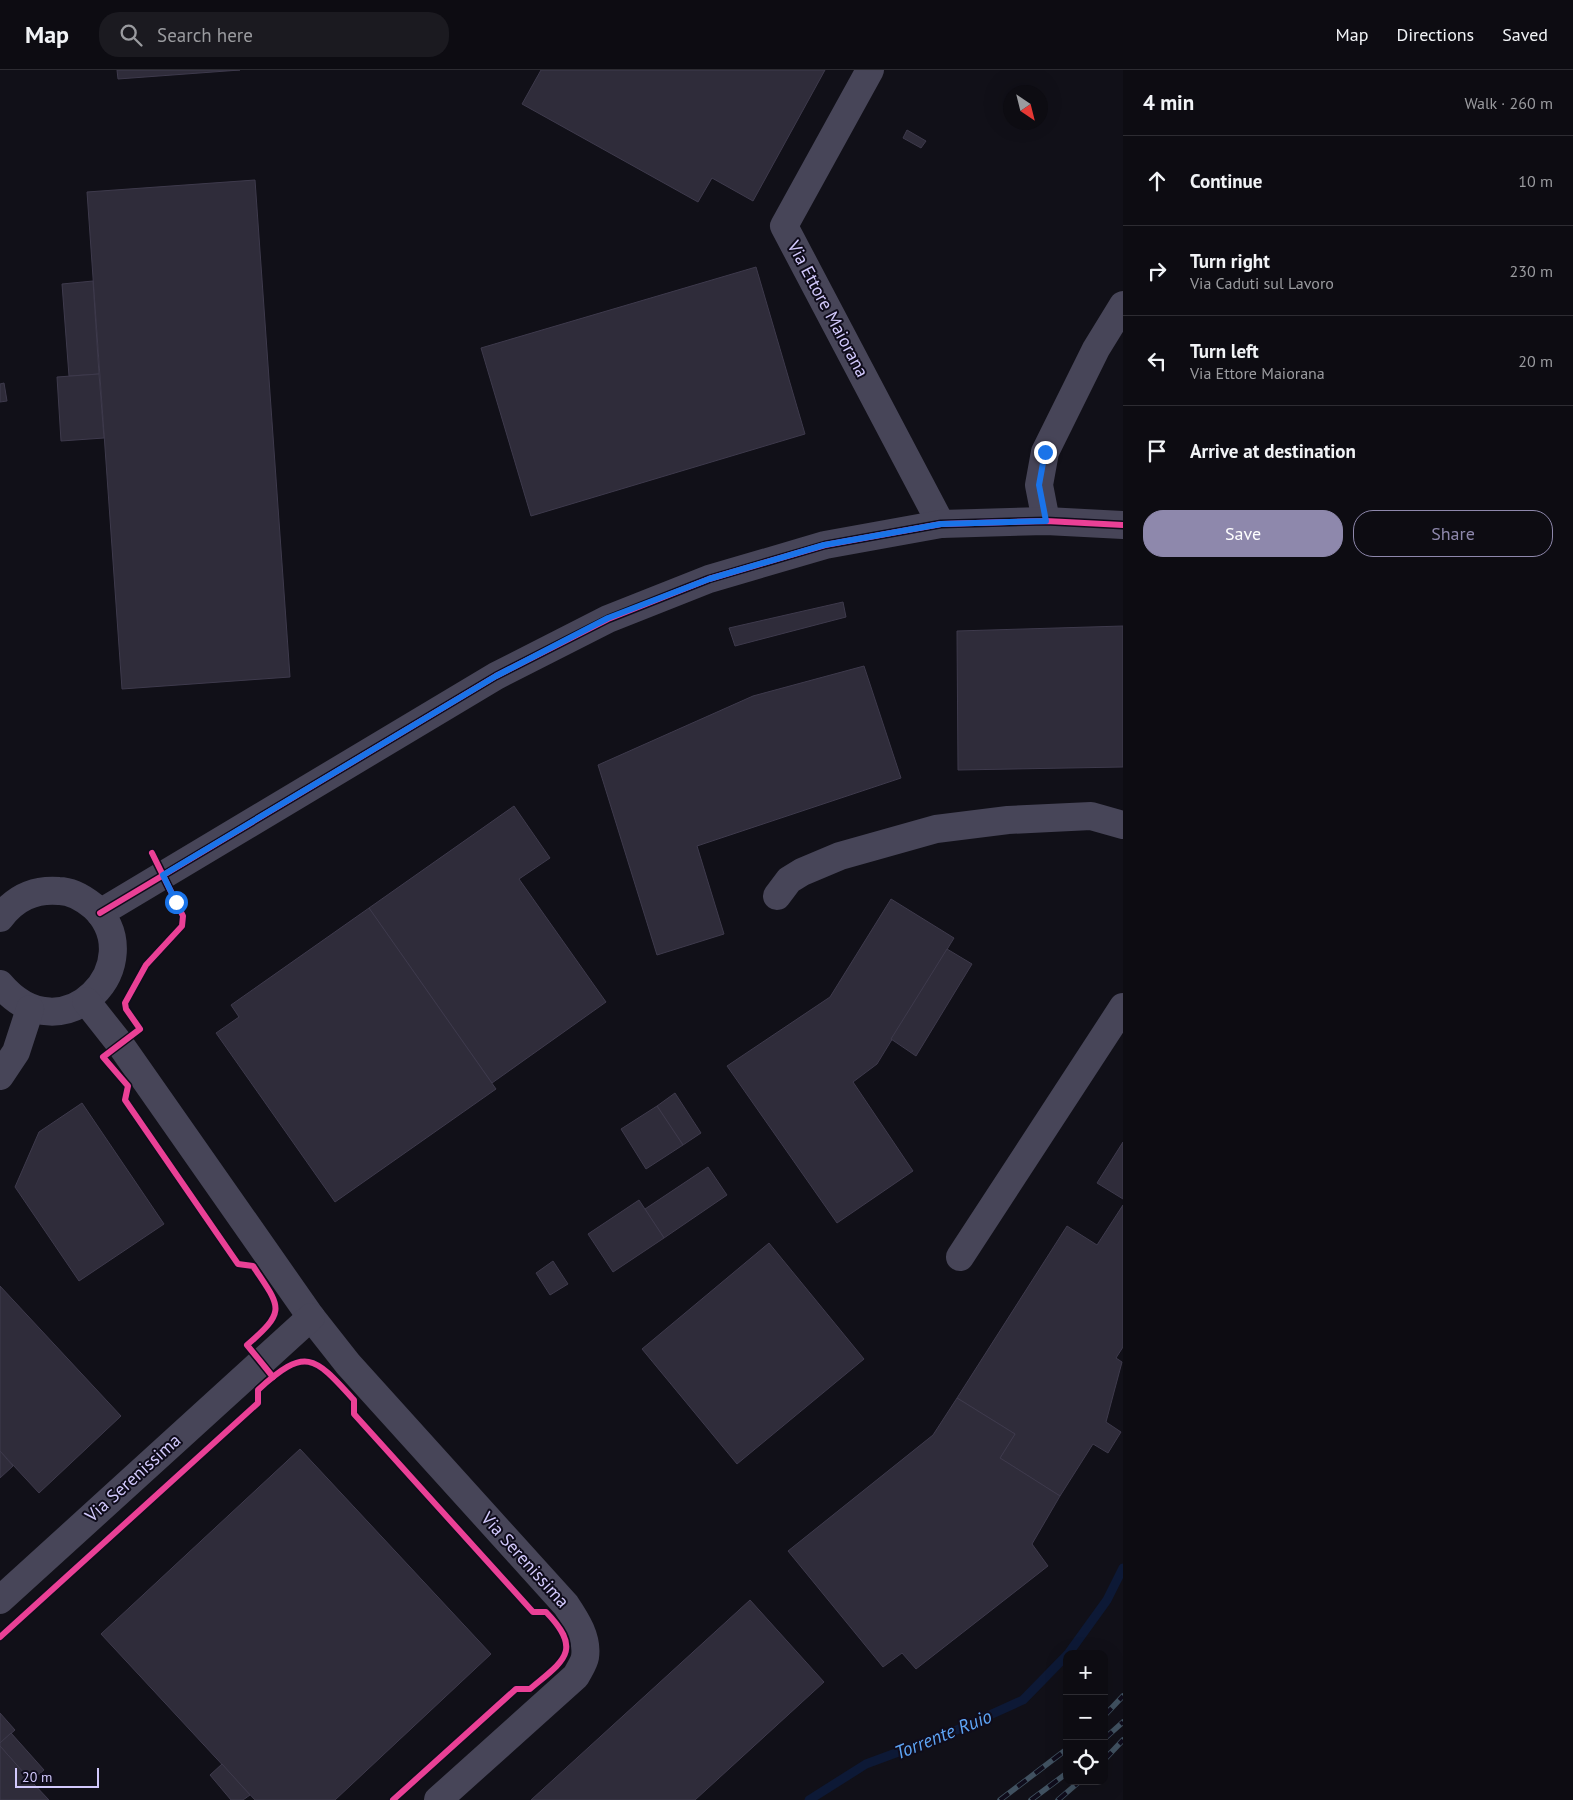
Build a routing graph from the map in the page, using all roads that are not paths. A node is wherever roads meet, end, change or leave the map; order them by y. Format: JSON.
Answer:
{"nodes":[{"id":1,"x":870,"y":70,"type":"edge"},
{"id":2,"x":1123,"y":305,"type":"edge"},
{"id":3,"x":1046,"y":521,"type":"junction"},
{"id":4,"x":941,"y":524,"type":"junction"},
{"id":5,"x":1123,"y":525,"type":"edge"},
{"id":6,"x":1123,"y":825,"type":"edge"},
{"id":7,"x":777,"y":896,"type":"dead end"},
{"id":8,"x":100,"y":913,"type":"junction"},
{"id":9,"x":0,"y":918,"type":"edge"},
{"id":10,"x":0,"y":984,"type":"edge"},
{"id":11,"x":86,"y":1002,"type":"junction"},
{"id":12,"x":1123,"y":1007,"type":"edge"},
{"id":13,"x":30,"y":1008,"type":"junction"},
{"id":14,"x":0,"y":1076,"type":"edge"},
{"id":15,"x":960,"y":1257,"type":"dead end"},
{"id":16,"x":311,"y":1317,"type":"junction"},
{"id":17,"x":0,"y":1600,"type":"edge"},
{"id":18,"x":438,"y":1800,"type":"edge"}],
"edges":[{"from":1,"to":4,"type":"street","name":"Via Ettore Maiorana"},
{"from":2,"to":3,"type":"street"},
{"from":3,"to":4,"type":"street"},
{"from":3,"to":5,"type":"street"},
{"from":4,"to":8,"type":"street"},
{"from":6,"to":7,"type":"street"},
{"from":8,"to":9,"type":"street"},
{"from":8,"to":11,"type":"street"},
{"from":10,"to":13,"type":"street"},
{"from":11,"to":13,"type":"street"},
{"from":11,"to":16,"type":"street","name":"Via Serenissima"},
{"from":12,"to":15,"type":"street"},
{"from":13,"to":14,"type":"street"},
{"from":16,"to":17,"type":"street","name":"Via Serenissima"},
{"from":16,"to":18,"type":"street","name":"Via Serenissima"}]}
